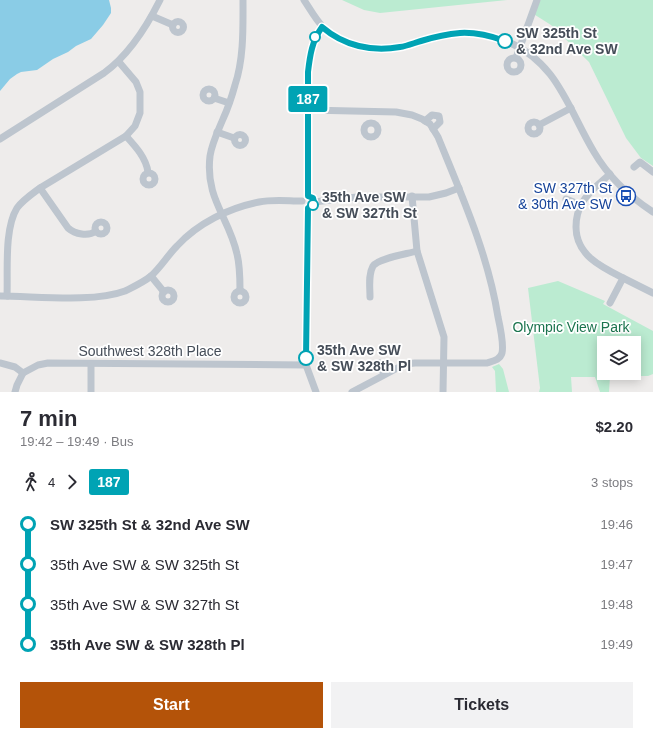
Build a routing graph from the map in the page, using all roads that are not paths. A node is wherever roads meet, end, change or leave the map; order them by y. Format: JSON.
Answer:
{"nodes":[{"id":1,"x":160,"y":0,"type":"edge"},
{"id":2,"x":243,"y":0,"type":"edge"},
{"id":3,"x":304,"y":0,"type":"edge"},
{"id":4,"x":536,"y":0,"type":"edge"},
{"id":5,"x":152,"y":16,"type":"junction"},
{"id":6,"x":173,"y":25,"type":"dead end"},
{"id":7,"x":322,"y":27,"type":"junction"},
{"id":8,"x":520,"y":48,"type":"junction"},
{"id":9,"x":516,"y":58,"type":"dead end"},
{"id":10,"x":119,"y":62,"type":"junction"},
{"id":11,"x":214,"y":98,"type":"dead end"},
{"id":12,"x":228,"y":104,"type":"junction"},
{"id":13,"x":571,"y":108,"type":"junction"},
{"id":14,"x":308,"y":110,"type":"junction"},
{"id":15,"x":371,"y":112,"type":"junction"},
{"id":16,"x":371,"y":123,"type":"dead end"},
{"id":17,"x":429,"y":124,"type":"junction"},
{"id":18,"x":539,"y":125,"type":"dead end"},
{"id":19,"x":217,"y":132,"type":"junction"},
{"id":20,"x":126,"y":136,"type":"junction"},
{"id":21,"x":234,"y":138,"type":"dead end"},
{"id":22,"x":0,"y":139,"type":"edge"},
{"id":23,"x":634,"y":167,"type":"dead end"},
{"id":24,"x":148,"y":172,"type":"dead end"},
{"id":25,"x":653,"y":172,"type":"edge"},
{"id":26,"x":610,"y":174,"type":"junction"},
{"id":27,"x":40,"y":188,"type":"junction"},
{"id":28,"x":459,"y":188,"type":"junction"},
{"id":29,"x":308,"y":196,"type":"junction"},
{"id":30,"x":412,"y":196,"type":"junction"},
{"id":31,"x":566,"y":199,"type":"dead end"},
{"id":32,"x":302,"y":201,"type":"junction"},
{"id":33,"x":314,"y":202,"type":"junction"},
{"id":34,"x":581,"y":205,"type":"junction"},
{"id":35,"x":308,"y":208,"type":"junction"},
{"id":36,"x":653,"y":212,"type":"edge"},
{"id":37,"x":221,"y":215,"type":"junction"},
{"id":38,"x":96,"y":231,"type":"dead end"},
{"id":39,"x":417,"y":251,"type":"junction"},
{"id":40,"x":151,"y":276,"type":"junction"},
{"id":41,"x":623,"y":278,"type":"junction"},
{"id":42,"x":240,"y":290,"type":"dead end"},
{"id":43,"x":164,"y":292,"type":"dead end"},
{"id":44,"x":653,"y":293,"type":"edge"},
{"id":45,"x":4,"y":296,"type":"edge"},
{"id":46,"x":370,"y":297,"type":"dead end"},
{"id":47,"x":610,"y":303,"type":"dead end"},
{"id":48,"x":0,"y":363,"type":"edge"},
{"id":49,"x":443,"y":363,"type":"junction"},
{"id":50,"x":91,"y":364,"type":"junction"},
{"id":51,"x":379,"y":364,"type":"dead end"},
{"id":52,"x":306,"y":365,"type":"junction"},
{"id":53,"x":23,"y":373,"type":"junction"},
{"id":54,"x":384,"y":374,"type":"junction"},
{"id":55,"x":15,"y":392,"type":"edge"},
{"id":56,"x":91,"y":392,"type":"edge"},
{"id":57,"x":316,"y":392,"type":"edge"},
{"id":58,"x":352,"y":392,"type":"edge"},
{"id":59,"x":443,"y":392,"type":"edge"}],
"edges":[{"from":1,"to":5,"type":"street"},
{"from":2,"to":12,"type":"street"},
{"from":3,"to":7,"type":"street"},
{"from":4,"to":8,"type":"street"},
{"from":5,"to":6,"type":"street"},
{"from":5,"to":10,"type":"street"},
{"from":7,"to":8,"type":"street"},
{"from":7,"to":14,"type":"street"},
{"from":8,"to":9,"type":"street"},
{"from":8,"to":13,"type":"street"},
{"from":10,"to":20,"type":"street"},
{"from":10,"to":22,"type":"street"},
{"from":11,"to":12,"type":"street"},
{"from":12,"to":19,"type":"street"},
{"from":13,"to":18,"type":"street"},
{"from":13,"to":26,"type":"street"},
{"from":14,"to":15,"type":"street"},
{"from":14,"to":29,"type":"street"},
{"from":15,"to":16,"type":"street"},
{"from":15,"to":17,"type":"street"},
{"from":17,"to":17,"type":"street"},
{"from":17,"to":28,"type":"street"},
{"from":19,"to":21,"type":"street"},
{"from":19,"to":37,"type":"street"},
{"from":20,"to":24,"type":"street"},
{"from":20,"to":27,"type":"street"},
{"from":23,"to":25,"type":"street"},
{"from":26,"to":34,"type":"street"},
{"from":26,"to":36,"type":"street"},
{"from":27,"to":38,"type":"street"},
{"from":27,"to":45,"type":"street"},
{"from":28,"to":30,"type":"street"},
{"from":28,"to":49,"type":"street"},
{"from":29,"to":32,"type":"street"},
{"from":29,"to":33,"type":"street"},
{"from":30,"to":33,"type":"street"},
{"from":30,"to":39,"type":"street"},
{"from":31,"to":34,"type":"street"},
{"from":32,"to":35,"type":"street"},
{"from":32,"to":37,"type":"street"},
{"from":33,"to":35,"type":"street"},
{"from":34,"to":41,"type":"street"},
{"from":35,"to":52,"type":"street"},
{"from":37,"to":40,"type":"street"},
{"from":37,"to":42,"type":"street"},
{"from":39,"to":46,"type":"street"},
{"from":39,"to":49,"type":"street"},
{"from":40,"to":43,"type":"street"},
{"from":40,"to":45,"type":"street"},
{"from":41,"to":44,"type":"street"},
{"from":41,"to":47,"type":"street"},
{"from":48,"to":53,"type":"street"},
{"from":49,"to":54,"type":"street"},
{"from":49,"to":59,"type":"street"},
{"from":50,"to":52,"type":"street","name":"Southwest 328th Place"},
{"from":50,"to":53,"type":"street","name":"Southwest 328th Place"},
{"from":50,"to":56,"type":"street"},
{"from":51,"to":54,"type":"street"},
{"from":52,"to":57,"type":"street"},
{"from":53,"to":55,"type":"street"},
{"from":54,"to":58,"type":"street"}]}
